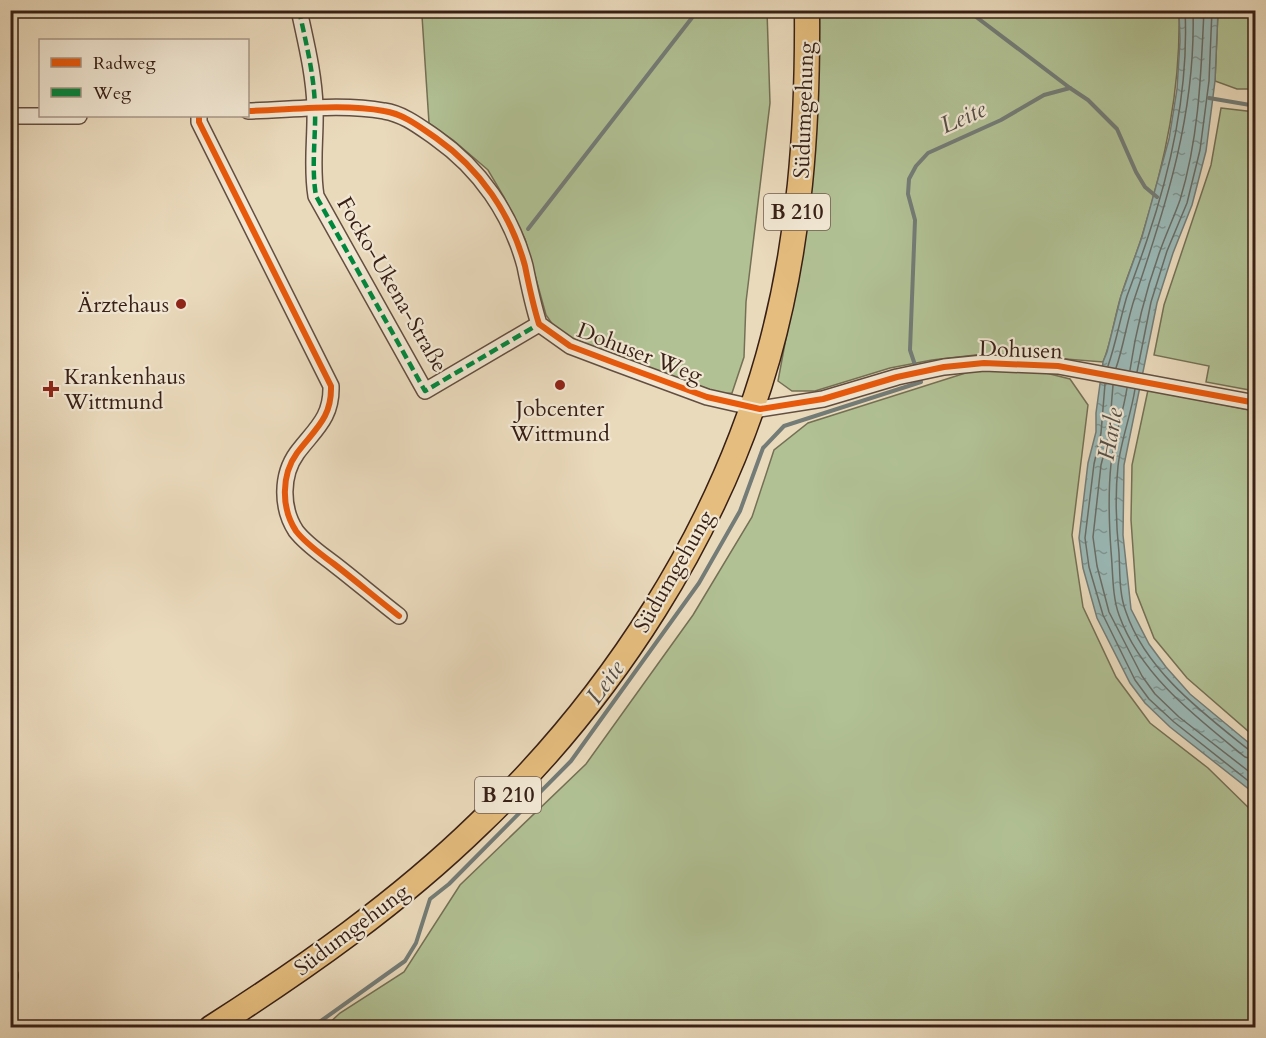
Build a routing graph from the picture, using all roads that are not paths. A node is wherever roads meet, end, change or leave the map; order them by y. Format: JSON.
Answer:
{"nodes":[{"id":1,"x":298,"y":10,"type":"edge"},
{"id":2,"x":807,"y":10,"type":"edge"},
{"id":3,"x":315,"y":109,"type":"junction"},
{"id":4,"x":249,"y":111,"type":"edge"},
{"id":5,"x":10,"y":116,"type":"edge"},
{"id":6,"x":39,"y":116,"type":"edge"},
{"id":7,"x":199,"y":117,"type":"edge"},
{"id":8,"x":539,"y":324,"type":"junction"},
{"id":9,"x":1256,"y":403,"type":"edge"},
{"id":10,"x":751,"y":408,"type":"junction"},
{"id":11,"x":399,"y":616,"type":"dead end"},
{"id":12,"x":211,"y":1028,"type":"edge"}],
"edges":[{"from":1,"to":3,"type":"street"},
{"from":2,"to":10,"type":"main road","name":"Südumgehung","number":"B 210"},
{"from":3,"to":4,"type":"street"},
{"from":3,"to":8,"type":"street"},
{"from":3,"to":8,"type":"street","name":"Focko-Ukena-Straße"},
{"from":5,"to":6,"type":"street"},
{"from":7,"to":11,"type":"street"},
{"from":8,"to":10,"type":"street","name":"Dohuser Weg"},
{"from":9,"to":10,"type":"street","name":"Dohusen"},
{"from":10,"to":12,"type":"main road","name":"Südumgehung","number":"B 210"}]}
